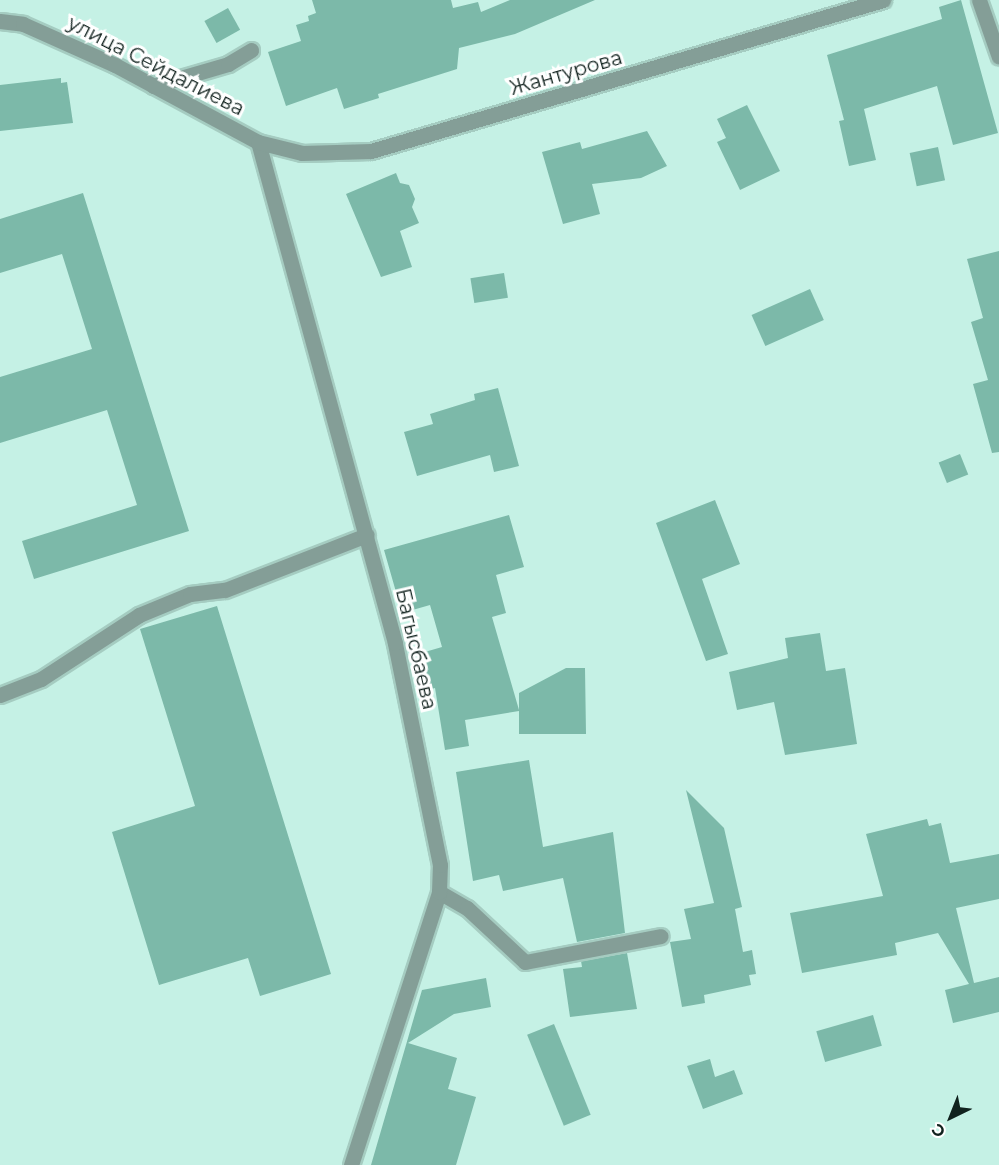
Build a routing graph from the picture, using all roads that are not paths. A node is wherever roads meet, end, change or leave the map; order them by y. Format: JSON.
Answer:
{"nodes":[{"id":1,"x":883,"y":0,"type":"edge"},
{"id":2,"x":979,"y":0,"type":"edge"},
{"id":3,"x":0,"y":21,"type":"edge"},
{"id":4,"x":251,"y":50,"type":"dead end"},
{"id":5,"x":999,"y":57,"type":"edge"},
{"id":6,"x":153,"y":86,"type":"junction"},
{"id":7,"x":258,"y":142,"type":"junction"},
{"id":8,"x":367,"y":535,"type":"junction"},
{"id":9,"x":0,"y":695,"type":"edge"},
{"id":10,"x":439,"y":892,"type":"junction"},
{"id":11,"x":661,"y":936,"type":"dead end"},
{"id":12,"x":351,"y":1165,"type":"edge"}],
"edges":[{"from":1,"to":7,"type":"street","name":"Жантурова"},
{"from":2,"to":5,"type":"street"},
{"from":3,"to":6,"type":"street","name":"улица Сейдалиева"},
{"from":4,"to":6,"type":"street"},
{"from":6,"to":7,"type":"street","name":"улица Сейдалиева"},
{"from":7,"to":8,"type":"street","name":"Багысбаева"},
{"from":8,"to":9,"type":"street"},
{"from":8,"to":10,"type":"street","name":"Багысбаева"},
{"from":10,"to":11,"type":"street"},
{"from":10,"to":12,"type":"street","name":"Багысбаева"}]}
